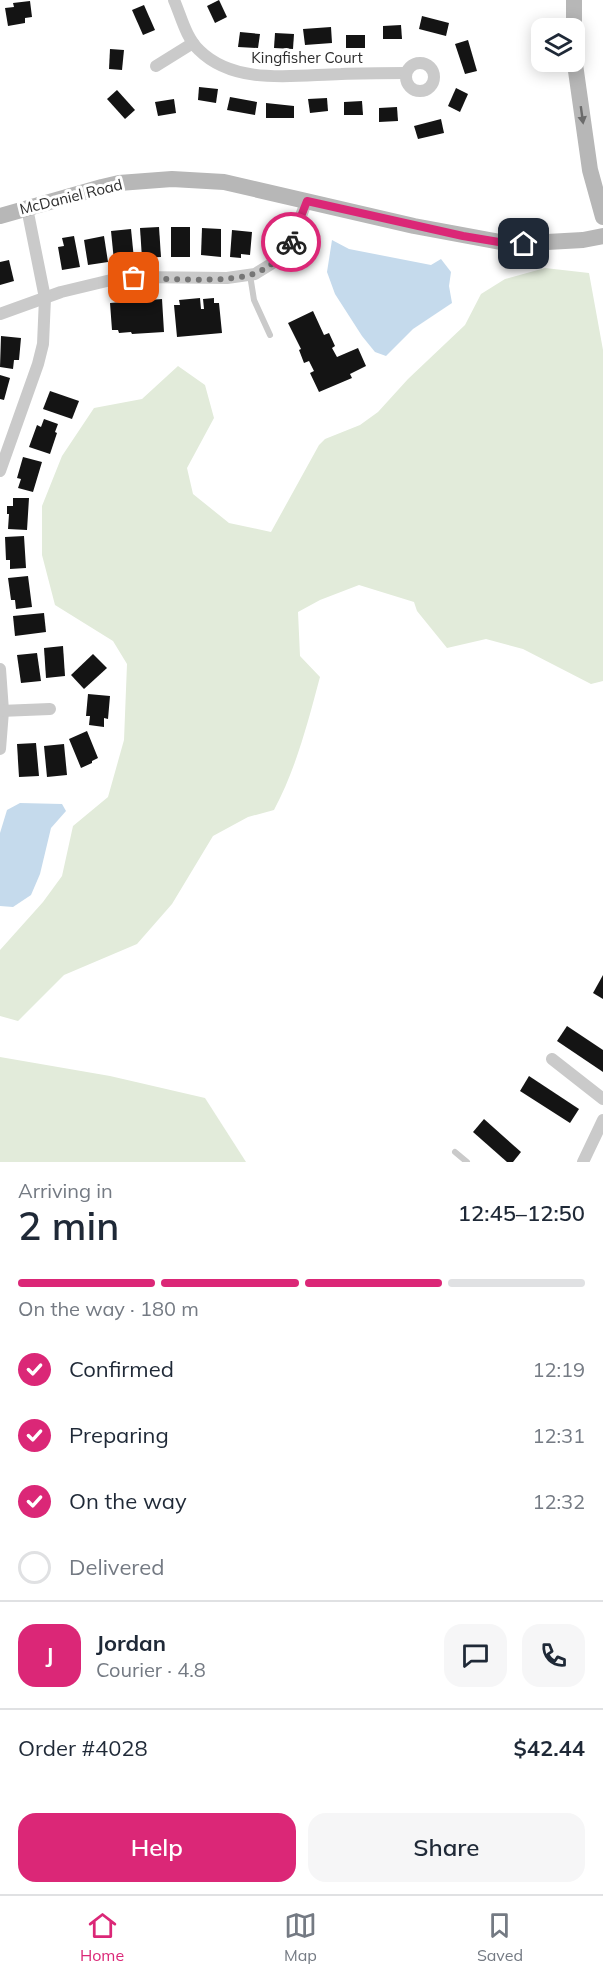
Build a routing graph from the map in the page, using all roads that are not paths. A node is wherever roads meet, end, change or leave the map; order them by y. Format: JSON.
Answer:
{"nodes":[{"id":1,"x":174,"y":0,"type":"edge"},
{"id":2,"x":574,"y":0,"type":"edge"},
{"id":3,"x":574,"y":18,"type":"edge"},
{"id":4,"x":192,"y":43,"type":"junction"},
{"id":5,"x":156,"y":66,"type":"dead end"},
{"id":6,"x":576,"y":72,"type":"edge"},
{"id":7,"x":406,"y":73,"type":"dead end"},
{"id":8,"x":307,"y":201,"type":"junction"},
{"id":9,"x":27,"y":208,"type":"junction"},
{"id":10,"x":0,"y":216,"type":"edge"},
{"id":11,"x":603,"y":217,"type":"edge"},
{"id":12,"x":603,"y":236,"type":"edge"},
{"id":13,"x":250,"y":275,"type":"junction"},
{"id":14,"x":45,"y":298,"type":"junction"},
{"id":15,"x":0,"y":314,"type":"edge"},
{"id":16,"x":270,"y":335,"type":"dead end"},
{"id":17,"x":0,"y":471,"type":"edge"},
{"id":18,"x":0,"y":669,"type":"edge"},
{"id":19,"x":51,"y":709,"type":"dead end"},
{"id":20,"x":1,"y":711,"type":"edge"},
{"id":21,"x":0,"y":749,"type":"edge"},
{"id":22,"x":552,"y":1059,"type":"dead end"},
{"id":23,"x":603,"y":1099,"type":"edge"},
{"id":24,"x":603,"y":1120,"type":"edge"},
{"id":25,"x":455,"y":1152,"type":"dead end"},
{"id":26,"x":467,"y":1162,"type":"edge"},
{"id":27,"x":583,"y":1162,"type":"edge"}],
"edges":[{"from":1,"to":4,"type":"street","name":"Kingfisher Court"},
{"from":2,"to":3,"type":"main road"},
{"from":4,"to":5,"type":"street"},
{"from":4,"to":7,"type":"street","name":"Kingfisher Court"},
{"from":6,"to":11,"type":"main road","one_way":true},
{"from":8,"to":9,"type":"main road","name":"McDaniel Road"},
{"from":8,"to":12,"type":"main road","name":"McDaniel Road"},
{"from":8,"to":13,"type":"street"},
{"from":9,"to":10,"type":"main road","name":"McDaniel Road"},
{"from":9,"to":14,"type":"street"},
{"from":13,"to":14,"type":"street"},
{"from":13,"to":16,"type":"lane"},
{"from":14,"to":15,"type":"street"},
{"from":14,"to":17,"type":"street"},
{"from":18,"to":20,"type":"street"},
{"from":19,"to":20,"type":"street"},
{"from":20,"to":21,"type":"street"},
{"from":22,"to":23,"type":"street"},
{"from":24,"to":27,"type":"street"},
{"from":25,"to":26,"type":"lane"}]}
